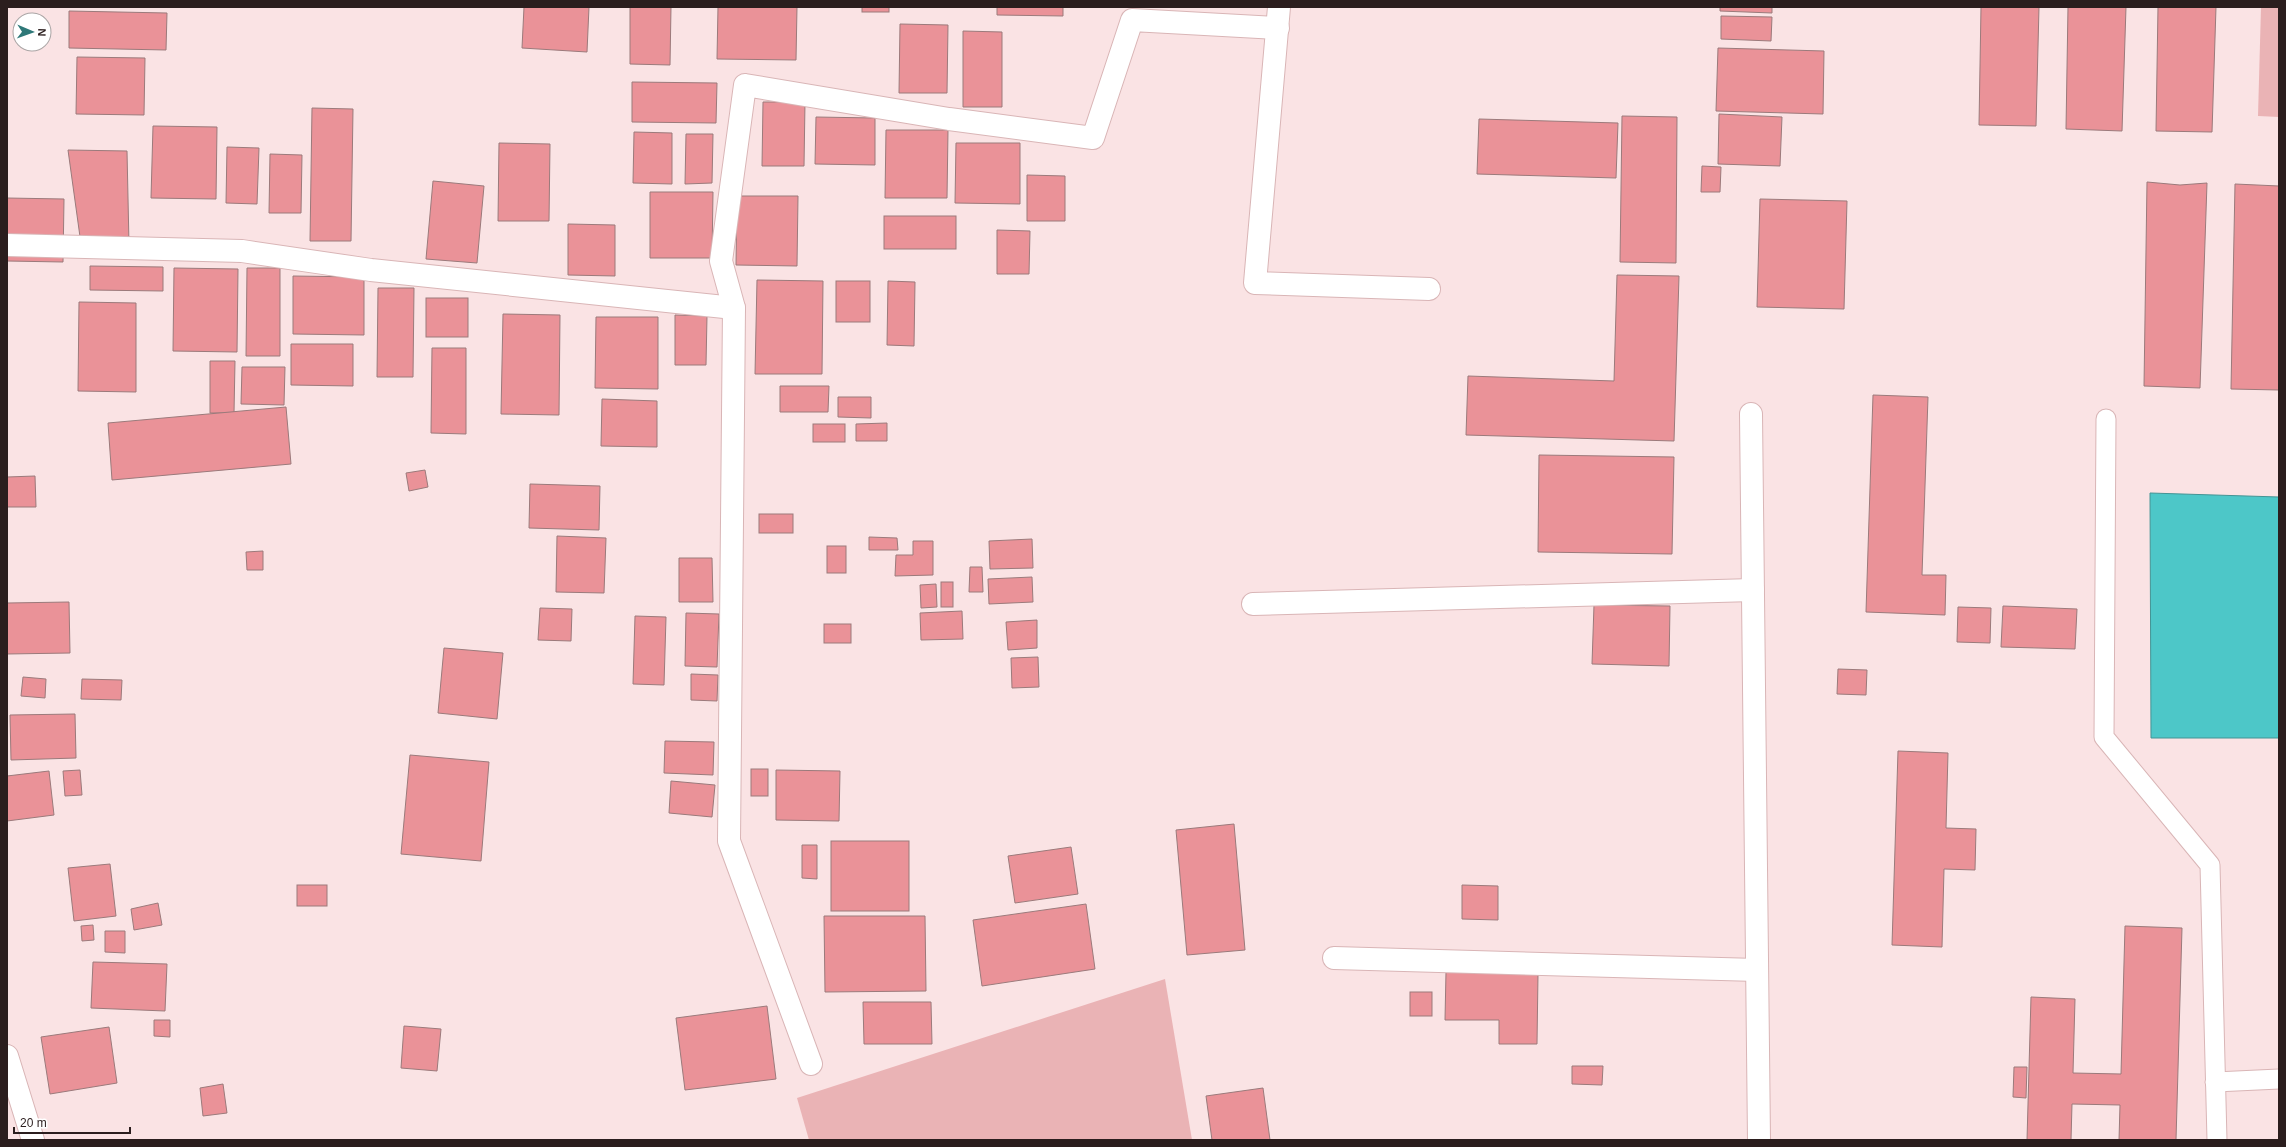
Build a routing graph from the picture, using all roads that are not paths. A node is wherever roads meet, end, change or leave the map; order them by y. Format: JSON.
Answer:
{"nodes":[{"id":1,"x":1279,"y":18,"type":"edge"},
{"id":2,"x":7,"y":245,"type":"edge"},
{"id":3,"x":1429,"y":289,"type":"dead end"},
{"id":4,"x":734,"y":308,"type":"junction"},
{"id":5,"x":1751,"y":414,"type":"dead end"},
{"id":6,"x":2106,"y":419,"type":"dead end"},
{"id":7,"x":1753,"y":590,"type":"junction"},
{"id":8,"x":1253,"y":604,"type":"dead end"},
{"id":9,"x":1334,"y":958,"type":"dead end"},
{"id":10,"x":1757,"y":970,"type":"junction"},
{"id":11,"x":7,"y":1056,"type":"edge"},
{"id":12,"x":811,"y":1064,"type":"dead end"},
{"id":13,"x":2279,"y":1079,"type":"edge"},
{"id":14,"x":2215,"y":1082,"type":"junction"},
{"id":15,"x":33,"y":1140,"type":"edge"},
{"id":16,"x":1759,"y":1140,"type":"edge"},
{"id":17,"x":2216,"y":1140,"type":"edge"}],
"edges":[{"from":1,"to":3,"type":"street"},
{"from":1,"to":4,"type":"street"},
{"from":2,"to":4,"type":"street"},
{"from":4,"to":12,"type":"street"},
{"from":5,"to":7,"type":"street"},
{"from":6,"to":14,"type":"lane"},
{"from":7,"to":8,"type":"street"},
{"from":7,"to":10,"type":"street"},
{"from":9,"to":10,"type":"street"},
{"from":10,"to":16,"type":"street"},
{"from":11,"to":15,"type":"street"},
{"from":13,"to":14,"type":"lane"},
{"from":14,"to":17,"type":"lane"}]}
